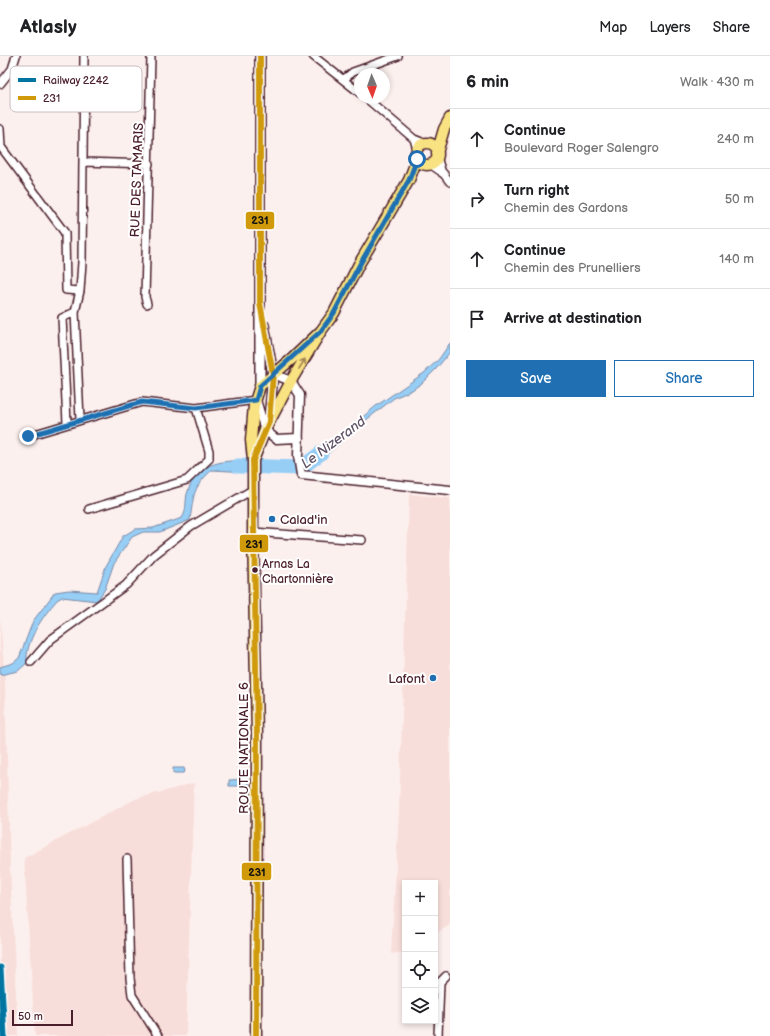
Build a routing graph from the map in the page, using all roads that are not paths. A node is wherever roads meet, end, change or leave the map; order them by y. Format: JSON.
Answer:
{"nodes":[{"id":1,"x":16,"y":56,"type":"edge"},
{"id":2,"x":151,"y":56,"type":"edge"},
{"id":3,"x":260,"y":56,"type":"edge"},
{"id":4,"x":313,"y":56,"type":"edge"},
{"id":5,"x":398,"y":56,"type":"edge"},
{"id":6,"x":13,"y":66,"type":"edge"},
{"id":7,"x":10,"y":72,"type":"edge"},
{"id":8,"x":344,"y":79,"type":"junction"},
{"id":9,"x":0,"y":84,"type":"edge"},
{"id":10,"x":354,"y":88,"type":"edge"},
{"id":11,"x":373,"y":104,"type":"edge"},
{"id":12,"x":84,"y":112,"type":"edge"},
{"id":13,"x":450,"y":118,"type":"edge"},
{"id":14,"x":0,"y":129,"type":"edge"},
{"id":15,"x":425,"y":152,"type":"junction"},
{"id":16,"x":84,"y":162,"type":"junction"},
{"id":17,"x":149,"y":164,"type":"junction"},
{"id":18,"x":450,"y":182,"type":"edge"},
{"id":19,"x":80,"y":291,"type":"junction"},
{"id":20,"x":260,"y":303,"type":"junction"},
{"id":21,"x":147,"y":304,"type":"dead end"},
{"id":22,"x":76,"y":312,"type":"junction"},
{"id":23,"x":321,"y":331,"type":"junction"},
{"id":24,"x":273,"y":374,"type":"junction"},
{"id":25,"x":291,"y":381,"type":"junction"},
{"id":26,"x":260,"y":386,"type":"junction"},
{"id":27,"x":256,"y":400,"type":"junction"},
{"id":28,"x":196,"y":408,"type":"junction"},
{"id":29,"x":80,"y":419,"type":"junction"},
{"id":30,"x":67,"y":423,"type":"junction"},
{"id":31,"x":267,"y":426,"type":"junction"},
{"id":32,"x":28,"y":436,"type":"dead end"},
{"id":33,"x":299,"y":438,"type":"junction"},
{"id":34,"x":253,"y":460,"type":"junction"},
{"id":35,"x":252,"y":490,"type":"junction"},
{"id":36,"x":450,"y":490,"type":"edge"},
{"id":37,"x":89,"y":509,"type":"dead end"},
{"id":38,"x":253,"y":532,"type":"junction"},
{"id":39,"x":362,"y":540,"type":"dead end"},
{"id":40,"x":31,"y":662,"type":"dead end"},
{"id":41,"x":127,"y":859,"type":"dead end"},
{"id":42,"x":446,"y":976,"type":"dead end"},
{"id":43,"x":158,"y":1036,"type":"edge"},
{"id":44,"x":256,"y":1036,"type":"edge"},
{"id":45,"x":438,"y":1036,"type":"edge"}],
"edges":[{"from":1,"to":6,"type":"street"},
{"from":2,"to":17,"type":"street","name":"RUE DES TAMARIS"},
{"from":3,"to":20,"type":"main road","name":"ROUTE NATIONALE 6"},
{"from":4,"to":8,"type":"street"},
{"from":5,"to":8,"type":"street"},
{"from":7,"to":9,"type":"street"},
{"from":8,"to":10,"type":"street"},
{"from":11,"to":15,"type":"street"},
{"from":12,"to":16,"type":"street"},
{"from":13,"to":15,"type":"main road"},
{"from":14,"to":19,"type":"street"},
{"from":15,"to":18,"type":"street"},
{"from":15,"to":23,"type":"main road"},
{"from":16,"to":17,"type":"street"},
{"from":16,"to":19,"type":"street"},
{"from":17,"to":21,"type":"street","name":"RUE DES TAMARIS"},
{"from":19,"to":22,"type":"street"},
{"from":20,"to":24,"type":"main road","name":"ROUTE NATIONALE 6"},
{"from":20,"to":26,"type":"main road","name":"ROUTE NATIONALE 6"},
{"from":22,"to":29,"type":"street"},
{"from":22,"to":30,"type":"street"},
{"from":23,"to":24,"type":"main road"},
{"from":25,"to":23,"type":"main road","one_way":true},
{"from":24,"to":25,"type":"street"},
{"from":24,"to":26,"type":"main road"},
{"from":24,"to":31,"type":"main road","name":"ROUTE NATIONALE 6"},
{"from":25,"to":31,"type":"main road"},
{"from":25,"to":33,"type":"street"},
{"from":26,"to":27,"type":"main road","name":"ROUTE NATIONALE 6"},
{"from":27,"to":28,"type":"street"},
{"from":27,"to":31,"type":"street"},
{"from":27,"to":34,"type":"main road","name":"ROUTE NATIONALE 6"},
{"from":28,"to":29,"type":"street"},
{"from":28,"to":37,"type":"street"},
{"from":29,"to":30,"type":"street"},
{"from":30,"to":32,"type":"street"},
{"from":31,"to":33,"type":"street"},
{"from":31,"to":34,"type":"main road","name":"ROUTE NATIONALE 6"},
{"from":33,"to":36,"type":"street"},
{"from":34,"to":35,"type":"main road","name":"ROUTE NATIONALE 6"},
{"from":35,"to":38,"type":"main road","name":"ROUTE NATIONALE 6"},
{"from":35,"to":40,"type":"street"},
{"from":38,"to":39,"type":"street"},
{"from":38,"to":44,"type":"main road","name":"ROUTE NATIONALE 6"},
{"from":41,"to":43,"type":"street"},
{"from":42,"to":45,"type":"street"}]}
